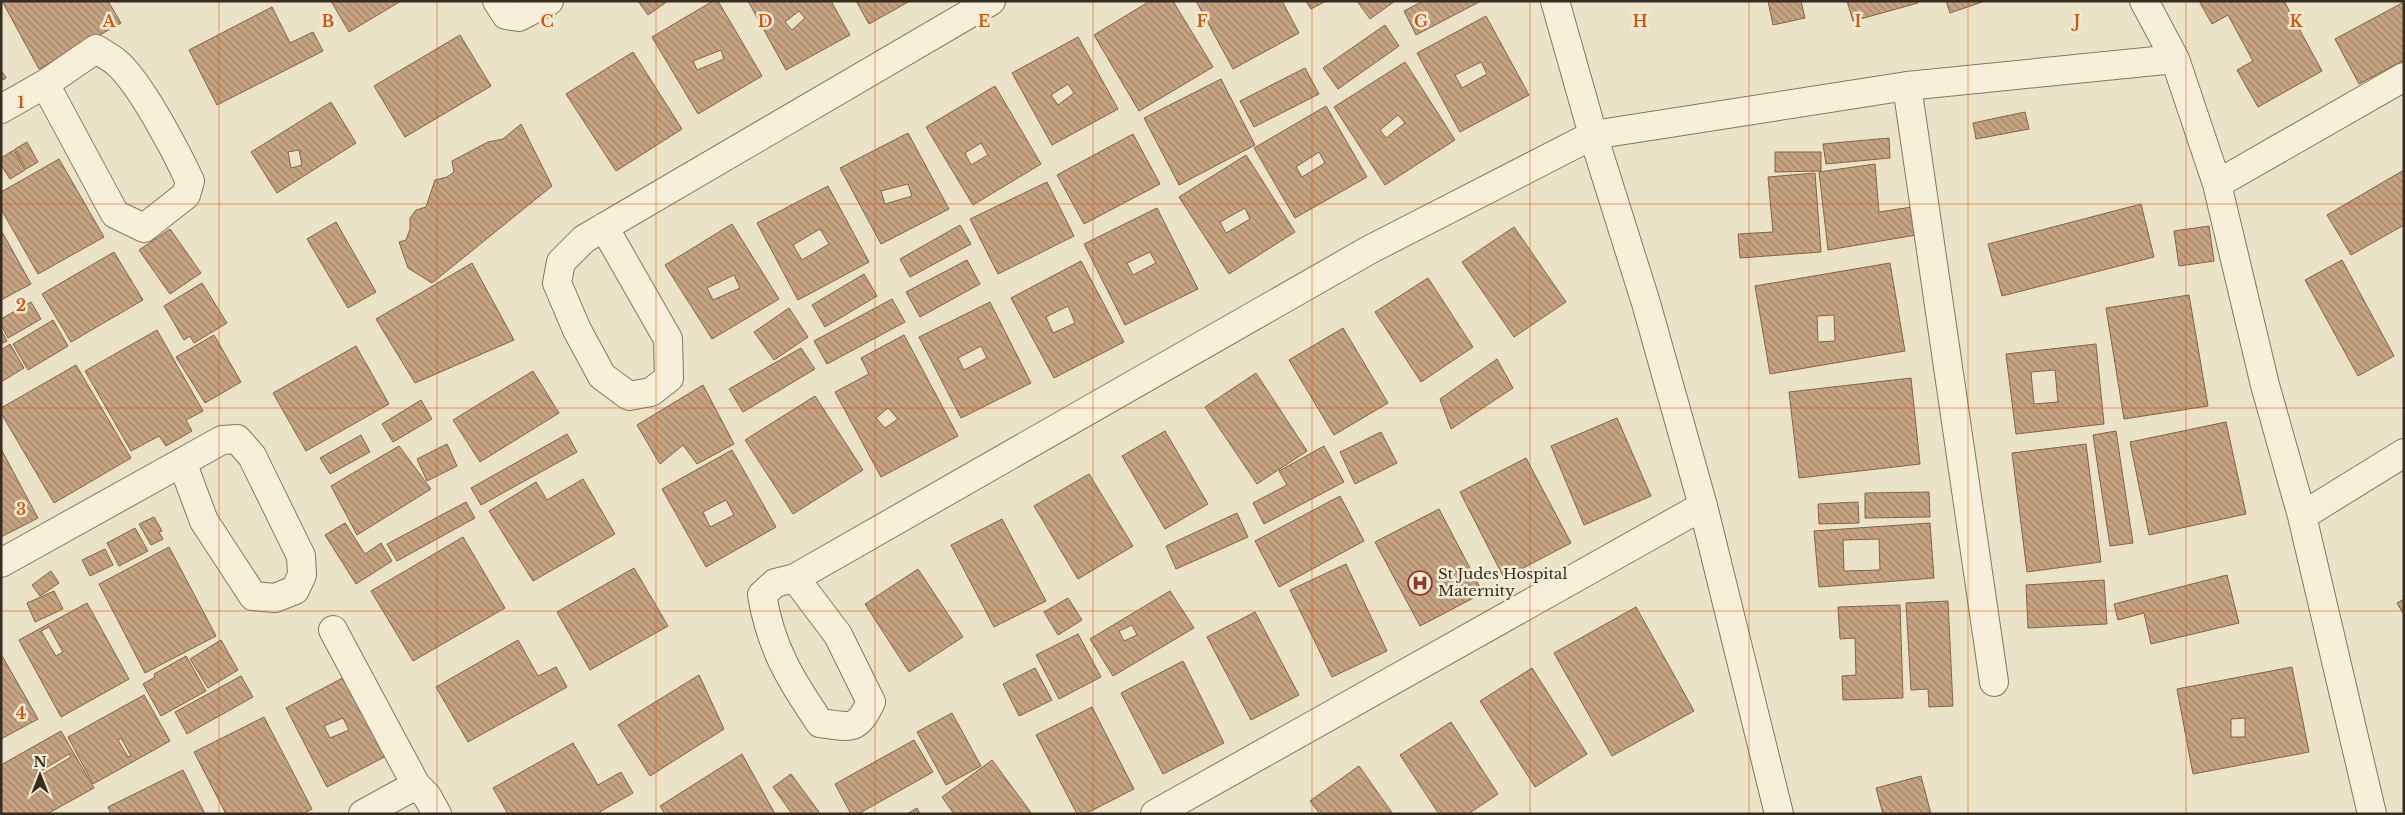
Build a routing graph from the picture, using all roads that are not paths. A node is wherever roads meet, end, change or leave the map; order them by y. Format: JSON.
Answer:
{"nodes":[{"id":1,"x":497,"y":1,"type":"edge"},
{"id":2,"x":549,"y":1,"type":"edge"},
{"id":3,"x":991,"y":1,"type":"edge"},
{"id":4,"x":1555,"y":1,"type":"edge"},
{"id":5,"x":2144,"y":1,"type":"edge"},
{"id":6,"x":2174,"y":59,"type":"junction"},
{"id":7,"x":2404,"y":77,"type":"edge"},
{"id":8,"x":46,"y":84,"type":"junction"},
{"id":9,"x":1908,"y":86,"type":"junction"},
{"id":10,"x":1,"y":109,"type":"edge"},
{"id":11,"x":1593,"y":135,"type":"junction"},
{"id":12,"x":2217,"y":184,"type":"junction"},
{"id":13,"x":604,"y":227,"type":"junction"},
{"id":14,"x":2404,"y":454,"type":"edge"},
{"id":15,"x":182,"y":462,"type":"junction"},
{"id":16,"x":1703,"y":506,"type":"junction"},
{"id":17,"x":2302,"y":516,"type":"junction"},
{"id":18,"x":1,"y":563,"type":"edge"},
{"id":19,"x":794,"y":578,"type":"junction"},
{"id":20,"x":333,"y":630,"type":"dead end"},
{"id":21,"x":1994,"y":682,"type":"dead end"},
{"id":22,"x":416,"y":785,"type":"junction"},
{"id":23,"x":363,"y":814,"type":"edge"},
{"id":24,"x":437,"y":814,"type":"edge"},
{"id":25,"x":1155,"y":814,"type":"edge"},
{"id":26,"x":1779,"y":814,"type":"edge"},
{"id":27,"x":2372,"y":814,"type":"edge"}],
"edges":[{"from":1,"to":2,"type":"street"},
{"from":3,"to":13,"type":"street"},
{"from":4,"to":11,"type":"street"},
{"from":5,"to":6,"type":"street"},
{"from":6,"to":9,"type":"street"},
{"from":6,"to":12,"type":"street"},
{"from":7,"to":12,"type":"street"},
{"from":8,"to":8,"type":"street"},
{"from":8,"to":10,"type":"street"},
{"from":9,"to":11,"type":"street"},
{"from":9,"to":21,"type":"street"},
{"from":11,"to":16,"type":"street"},
{"from":11,"to":19,"type":"street"},
{"from":12,"to":17,"type":"street"},
{"from":13,"to":13,"type":"street"},
{"from":14,"to":17,"type":"street"},
{"from":15,"to":15,"type":"street"},
{"from":15,"to":18,"type":"street"},
{"from":16,"to":25,"type":"street"},
{"from":16,"to":26,"type":"street"},
{"from":17,"to":27,"type":"street"},
{"from":19,"to":19,"type":"street"},
{"from":20,"to":22,"type":"street"},
{"from":22,"to":23,"type":"street"},
{"from":22,"to":24,"type":"street"}]}
